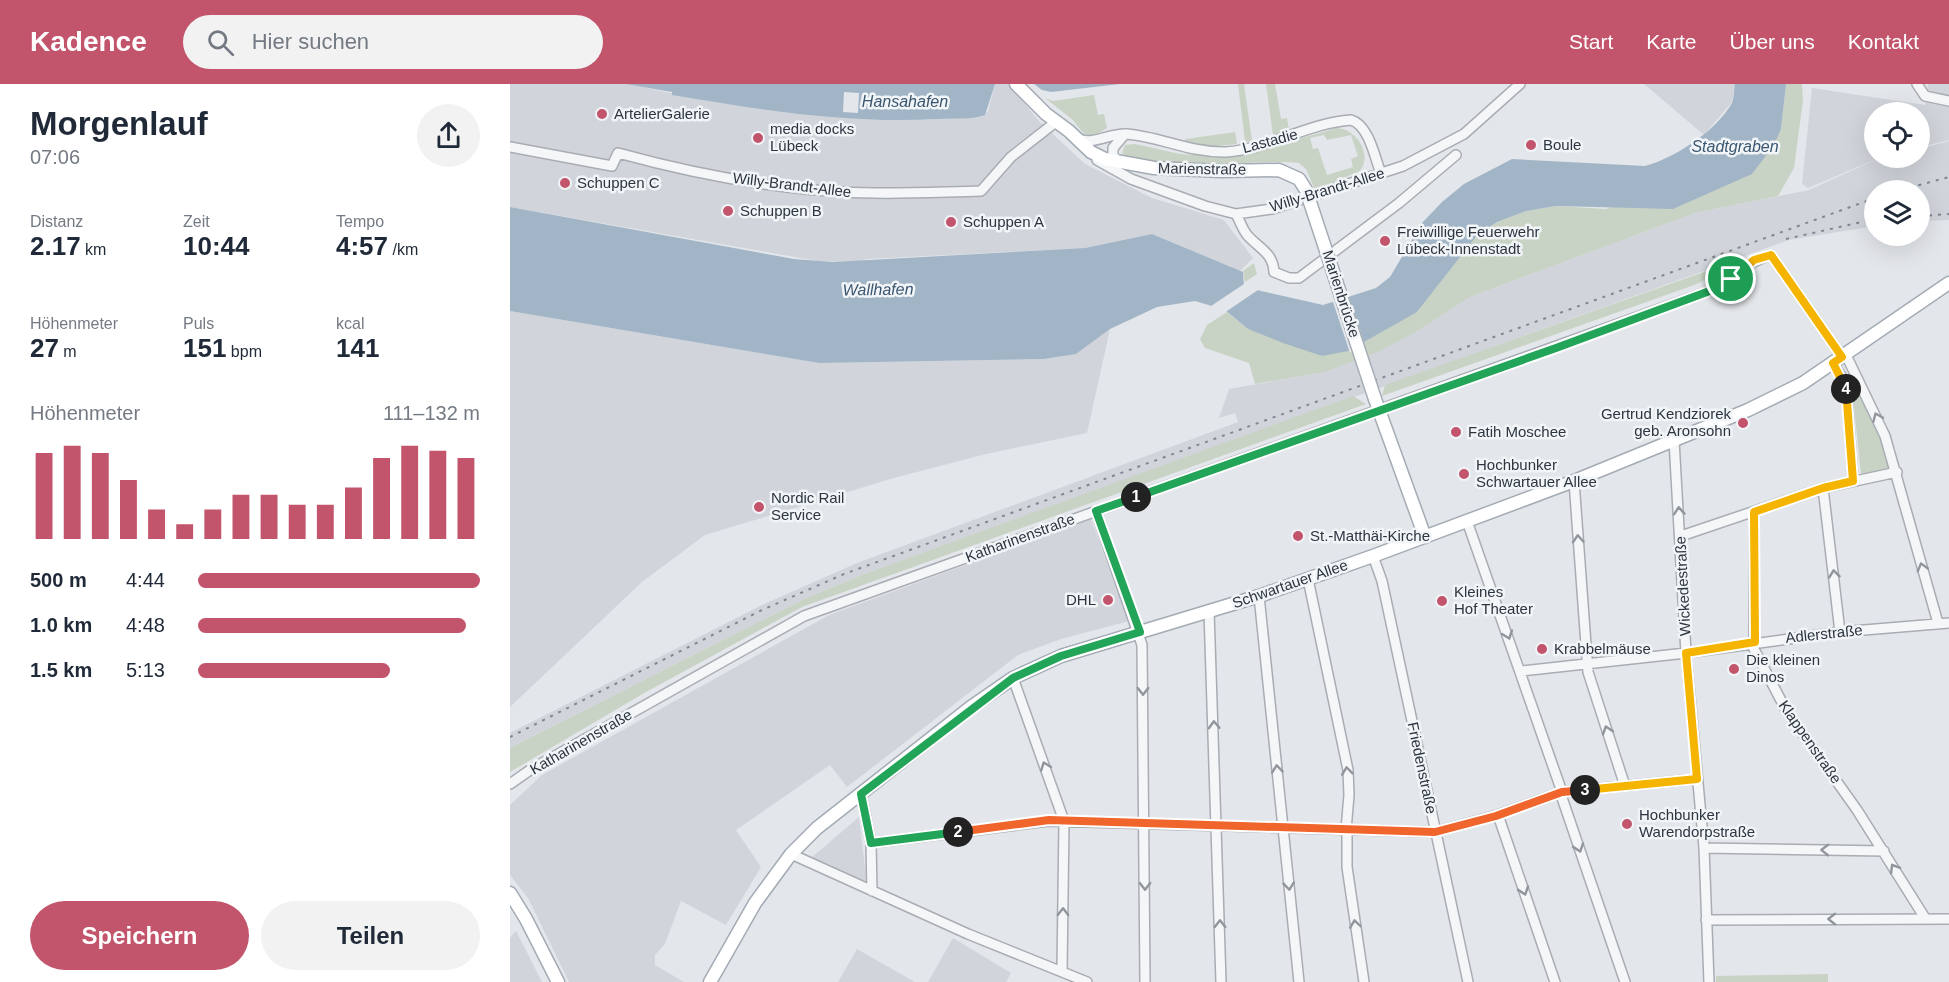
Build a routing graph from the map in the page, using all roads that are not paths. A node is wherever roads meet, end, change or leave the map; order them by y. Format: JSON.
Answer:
{"nodes":[{"id":1,"x":1016,"y":84,"type":"edge"},
{"id":2,"x":1024,"y":84,"type":"edge"},
{"id":3,"x":1520,"y":84,"type":"edge"},
{"id":4,"x":1917,"y":84,"type":"edge"},
{"id":5,"x":1032,"y":97,"type":"junction"},
{"id":6,"x":1949,"y":101,"type":"edge"},
{"id":7,"x":1057,"y":121,"type":"junction"},
{"id":8,"x":1125,"y":134,"type":"junction"},
{"id":9,"x":1078,"y":139,"type":"junction"},
{"id":10,"x":510,"y":147,"type":"edge"},
{"id":11,"x":1091,"y":152,"type":"junction"},
{"id":12,"x":1456,"y":155,"type":"dead end"},
{"id":13,"x":1119,"y":163,"type":"junction"},
{"id":14,"x":1154,"y":168,"type":"junction"},
{"id":15,"x":1381,"y":174,"type":"junction"},
{"id":16,"x":1306,"y":190,"type":"joint"},
{"id":17,"x":1165,"y":192,"type":"junction"},
{"id":18,"x":1236,"y":214,"type":"junction"},
{"id":19,"x":1949,"y":283,"type":"edge"},
{"id":20,"x":1841,"y":358,"type":"junction"},
{"id":21,"x":1858,"y":377,"type":"junction"},
{"id":22,"x":1846,"y":384,"type":"junction"},
{"id":23,"x":1377,"y":404,"type":"junction"},
{"id":24,"x":1674,"y":440,"type":"junction"},
{"id":25,"x":1897,"y":472,"type":"junction"},
{"id":26,"x":1574,"y":481,"type":"junction"},
{"id":27,"x":1853,"y":481,"type":"junction"},
{"id":28,"x":1823,"y":488,"type":"junction"},
{"id":29,"x":1096,"y":511,"type":"junction"},
{"id":30,"x":1754,"y":512,"type":"junction"},
{"id":31,"x":1467,"y":521,"type":"junction"},
{"id":32,"x":1681,"y":536,"type":"junction"},
{"id":33,"x":1425,"y":537,"type":"junction"},
{"id":34,"x":1373,"y":556,"type":"junction"},
{"id":35,"x":1308,"y":579,"type":"junction"},
{"id":36,"x":1259,"y":596,"type":"junction"},
{"id":37,"x":1209,"y":611,"type":"junction"},
{"id":38,"x":1949,"y":622,"type":"edge"},
{"id":39,"x":1938,"y":623,"type":"junction"},
{"id":40,"x":1140,"y":632,"type":"junction"},
{"id":41,"x":1840,"y":632,"type":"junction"},
{"id":42,"x":1755,"y":642,"type":"junction"},
{"id":43,"x":1686,"y":653,"type":"junction"},
{"id":44,"x":1587,"y":664,"type":"junction"},
{"id":45,"x":1521,"y":671,"type":"junction"},
{"id":46,"x":1013,"y":678,"type":"junction"},
{"id":47,"x":1697,"y":779,"type":"junction"},
{"id":48,"x":510,"y":784,"type":"edge"},
{"id":49,"x":1625,"y":786,"type":"junction"},
{"id":50,"x":1561,"y":792,"type":"junction"},
{"id":51,"x":861,"y":794,"type":"junction"},
{"id":52,"x":1498,"y":815,"type":"junction"},
{"id":53,"x":1064,"y":821,"type":"junction"},
{"id":54,"x":1144,"y":824,"type":"junction"},
{"id":55,"x":1218,"y":825,"type":"junction"},
{"id":56,"x":1283,"y":828,"type":"junction"},
{"id":57,"x":1347,"y":830,"type":"junction"},
{"id":58,"x":1435,"y":832,"type":"junction"},
{"id":59,"x":871,"y":843,"type":"junction"},
{"id":60,"x":1704,"y":848,"type":"junction"},
{"id":61,"x":1884,"y":850,"type":"junction"},
{"id":62,"x":790,"y":854,"type":"junction"},
{"id":63,"x":872,"y":891,"type":"junction"},
{"id":64,"x":510,"y":893,"type":"edge"},
{"id":65,"x":1925,"y":918,"type":"junction"},
{"id":66,"x":1949,"y":919,"type":"edge"},
{"id":67,"x":1706,"y":920,"type":"junction"},
{"id":68,"x":1062,"y":971,"type":"junction"},
{"id":69,"x":558,"y":982,"type":"edge"},
{"id":70,"x":710,"y":982,"type":"edge"},
{"id":71,"x":1087,"y":982,"type":"edge"},
{"id":72,"x":1145,"y":982,"type":"edge"},
{"id":73,"x":1221,"y":982,"type":"edge"},
{"id":74,"x":1299,"y":982,"type":"edge"},
{"id":75,"x":1364,"y":982,"type":"edge"},
{"id":76,"x":1466,"y":982,"type":"edge"},
{"id":77,"x":1555,"y":982,"type":"edge"},
{"id":78,"x":1625,"y":982,"type":"edge"},
{"id":79,"x":1709,"y":982,"type":"edge"}],
"edges":[{"from":1,"to":5,"type":"main road"},
{"from":2,"to":5,"type":"main road"},
{"from":3,"to":15,"type":"street","name":"Willy-Brandt-Allee"},
{"from":4,"to":6,"type":"street"},
{"from":5,"to":7,"type":"main road","name":"Willy-Brandt-Allee"},
{"from":7,"to":9,"type":"main road","name":"Willy-Brandt-Allee"},
{"from":7,"to":10,"type":"street","name":"Willy-Brandt-Allee"},
{"from":8,"to":9,"type":"street","name":"Lastadie"},
{"from":8,"to":13,"type":"street"},
{"from":8,"to":15,"type":"street","name":"Lastadie"},
{"from":9,"to":11,"type":"main road","name":"Willy-Brandt-Allee"},
{"from":11,"to":13,"type":"main road","name":"Marienstraße"},
{"from":11,"to":17,"type":"street","name":"Willy-Brandt-Allee"},
{"from":12,"to":18,"type":"street"},
{"from":13,"to":14,"type":"main road","name":"Marienstraße"},
{"from":14,"to":16,"type":"main road","name":"Marienstraße"},
{"from":14,"to":17,"type":"street"},
{"from":15,"to":18,"type":"street","name":"Willy-Brandt-Allee"},
{"from":16,"to":23,"type":"main road","name":"Marienbrücke","bridge":true},
{"from":17,"to":18,"type":"street","name":"Willy-Brandt-Allee"},
{"from":19,"to":20,"type":"main road","name":"Schwartauer Allee"},
{"from":20,"to":21,"type":"street"},
{"from":20,"to":22,"type":"street"},
{"from":20,"to":23,"type":"street","name":"Katharinenstraße"},
{"from":20,"to":24,"type":"main road","name":"Schwartauer Allee"},
{"from":21,"to":22,"type":"street"},
{"from":25,"to":21,"type":"street","one_way":true},
{"from":22,"to":27,"type":"street"},
{"from":23,"to":29,"type":"street","name":"Katharinenstraße"},
{"from":23,"to":33,"type":"main road"},
{"from":24,"to":26,"type":"main road","name":"Schwartauer Allee"},
{"from":32,"to":24,"type":"street","name":"Wickedestraße","one_way":true},
{"from":25,"to":27,"type":"street"},
{"from":39,"to":25,"type":"street","one_way":true},
{"from":26,"to":31,"type":"main road","name":"Schwartauer Allee"},
{"from":44,"to":26,"type":"street","one_way":true},
{"from":27,"to":28,"type":"street"},
{"from":28,"to":30,"type":"street"},
{"from":41,"to":28,"type":"street","one_way":true},
{"from":29,"to":40,"type":"street"},
{"from":29,"to":48,"type":"street","name":"Katharinenstraße"},
{"from":30,"to":32,"type":"street"},
{"from":30,"to":42,"type":"street","name":"Klappenstraße"},
{"from":31,"to":33,"type":"main road","name":"Schwartauer Allee"},
{"from":31,"to":45,"type":"street","one_way":true},
{"from":32,"to":43,"type":"street","name":"Wickedestraße"},
{"from":33,"to":34,"type":"main road","name":"Schwartauer Allee"},
{"from":34,"to":35,"type":"main road","name":"Schwartauer Allee"},
{"from":34,"to":58,"type":"street","name":"Friedenstraße"},
{"from":35,"to":36,"type":"main road","name":"Schwartauer Allee"},
{"from":57,"to":35,"type":"street","one_way":true},
{"from":36,"to":37,"type":"main road","name":"Schwartauer Allee"},
{"from":56,"to":36,"type":"street","one_way":true},
{"from":37,"to":40,"type":"main road","name":"Schwartauer Allee"},
{"from":55,"to":37,"type":"street","one_way":true},
{"from":38,"to":39,"type":"street","name":"Adlerstraße"},
{"from":39,"to":41,"type":"street","name":"Adlerstraße"},
{"from":40,"to":46,"type":"main road","name":"Schwartauer Allee"},
{"from":40,"to":54,"type":"street","one_way":true},
{"from":41,"to":42,"type":"street","name":"Adlerstraße"},
{"from":42,"to":43,"type":"street","name":"Adlerstraße"},
{"from":42,"to":61,"type":"street","name":"Klappenstraße"},
{"from":43,"to":44,"type":"street","name":"Adlerstraße"},
{"from":43,"to":47,"type":"street","name":"Wickedestraße"},
{"from":44,"to":45,"type":"street","name":"Adlerstraße"},
{"from":49,"to":44,"type":"street","one_way":true},
{"from":45,"to":50,"type":"street"},
{"from":46,"to":51,"type":"main road","name":"Schwartauer Allee"},
{"from":53,"to":46,"type":"street","one_way":true},
{"from":47,"to":49,"type":"street"},
{"from":47,"to":60,"type":"street","name":"Wickedestraße"},
{"from":49,"to":50,"type":"street"},
{"from":50,"to":52,"type":"street"},
{"from":50,"to":78,"type":"street","one_way":true},
{"from":51,"to":59,"type":"street"},
{"from":51,"to":62,"type":"main road","name":"Schwartauer Allee"},
{"from":52,"to":58,"type":"street"},
{"from":52,"to":77,"type":"street","one_way":true},
{"from":53,"to":54,"type":"street"},
{"from":53,"to":59,"type":"street"},
{"from":68,"to":53,"type":"street","one_way":true},
{"from":54,"to":55,"type":"street"},
{"from":54,"to":72,"type":"street","one_way":true},
{"from":55,"to":56,"type":"street"},
{"from":73,"to":55,"type":"street","one_way":true},
{"from":56,"to":57,"type":"street"},
{"from":56,"to":74,"type":"street","one_way":true},
{"from":57,"to":58,"type":"street"},
{"from":75,"to":57,"type":"street","one_way":true},
{"from":58,"to":76,"type":"street","name":"Friedenstraße"},
{"from":59,"to":63,"type":"street"},
{"from":61,"to":60,"type":"street","one_way":true},
{"from":60,"to":67,"type":"street","name":"Wickedestraße"},
{"from":65,"to":61,"type":"street","name":"Klappenstraße","one_way":true},
{"from":62,"to":63,"type":"street"},
{"from":62,"to":70,"type":"main road","name":"Schwartauer Allee"},
{"from":63,"to":68,"type":"street"},
{"from":64,"to":69,"type":"main road"},
{"from":65,"to":66,"type":"street"},
{"from":65,"to":67,"type":"street","one_way":true},
{"from":67,"to":79,"type":"street","name":"Wickedestraße"},
{"from":68,"to":71,"type":"street"}]}
